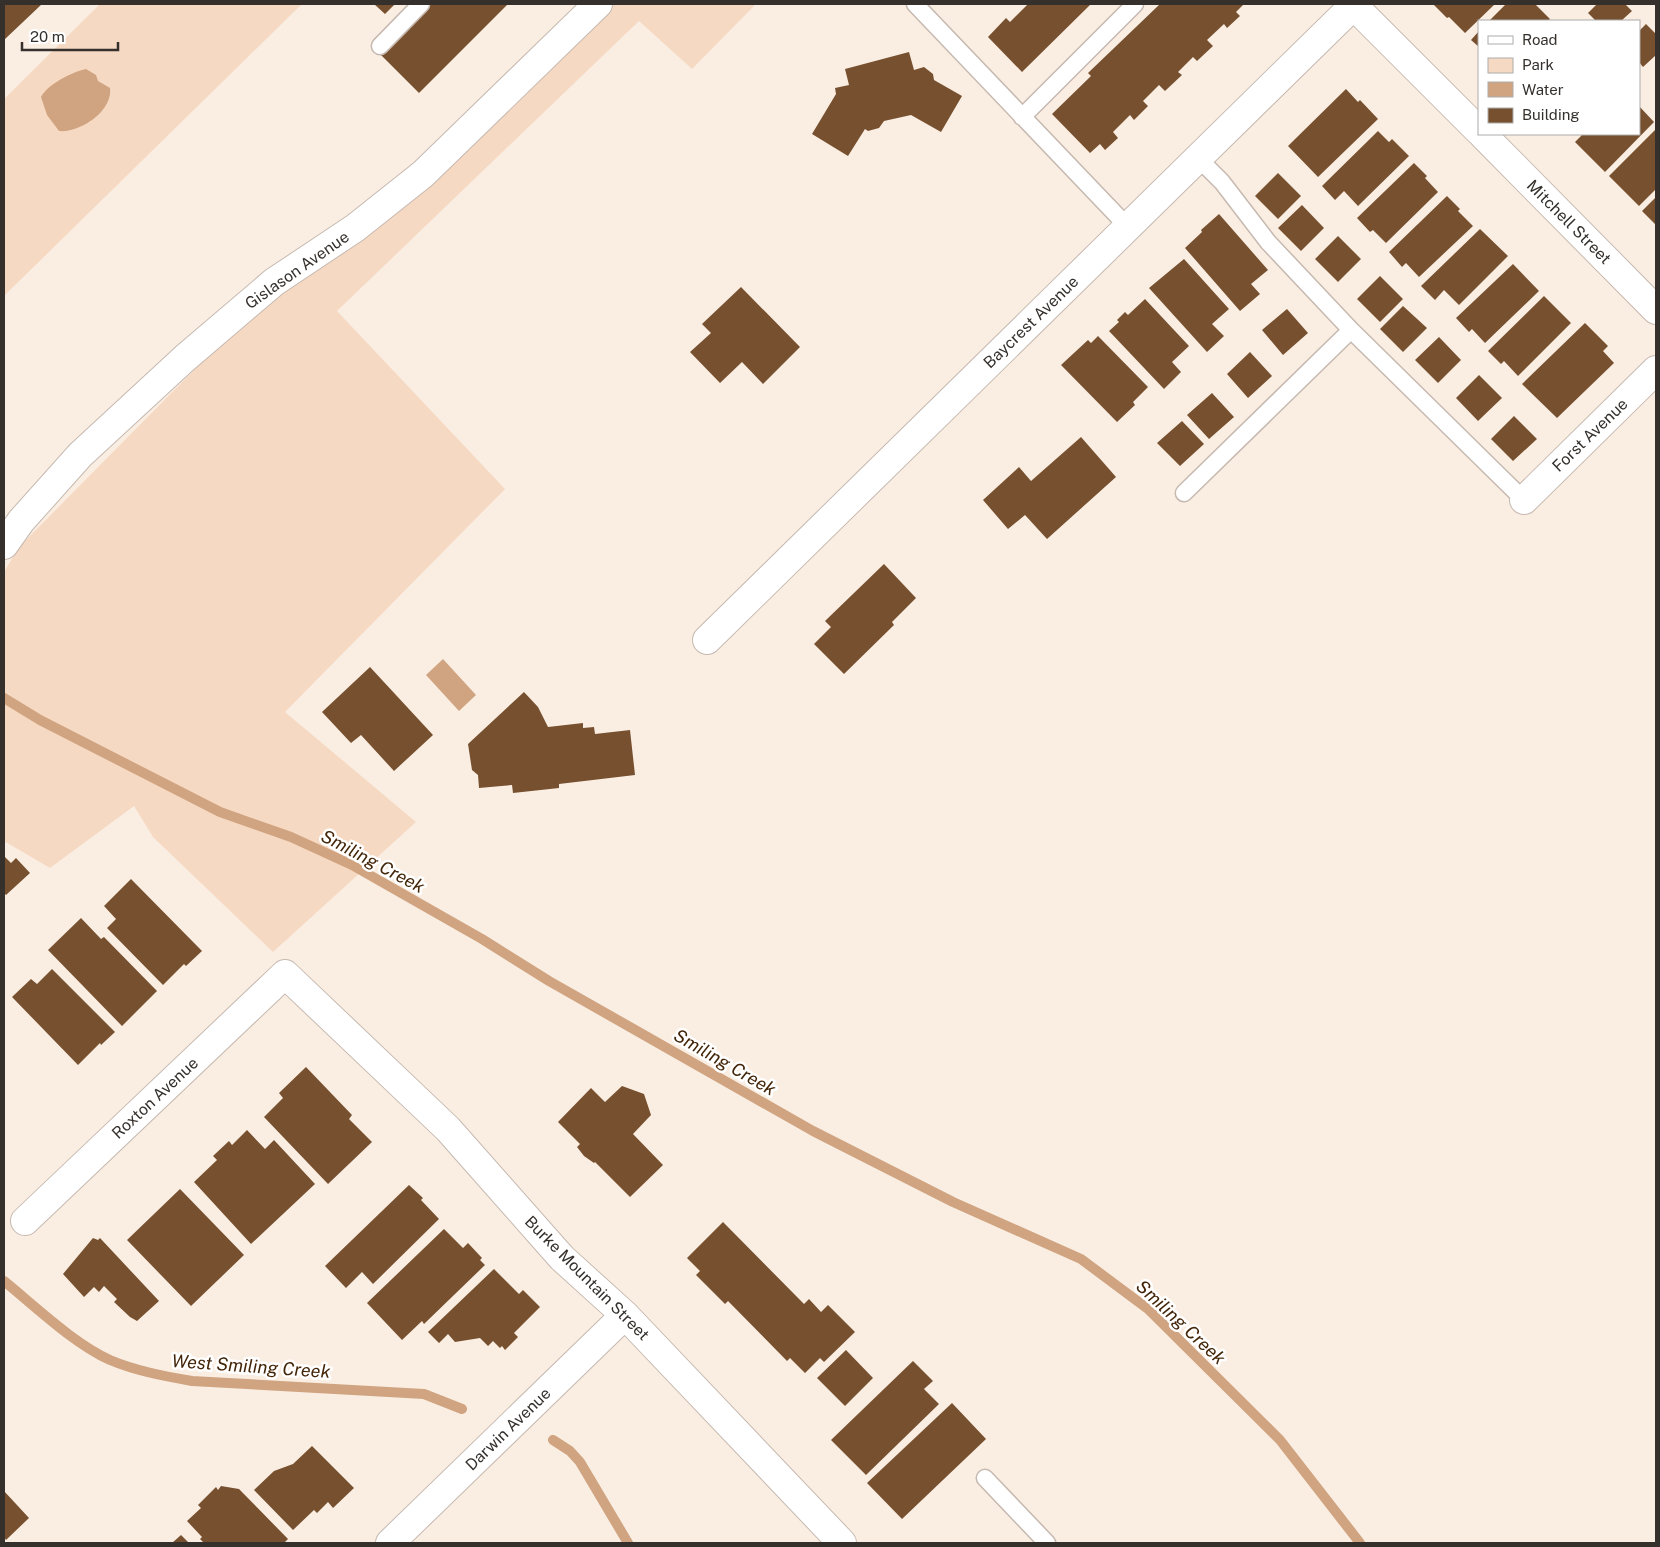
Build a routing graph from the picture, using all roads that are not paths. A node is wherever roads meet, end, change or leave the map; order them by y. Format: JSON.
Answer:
{"nodes":[{"id":1,"x":422,"y":4,"type":"edge"},
{"id":2,"x":598,"y":4,"type":"edge"},
{"id":3,"x":915,"y":4,"type":"edge"},
{"id":4,"x":1135,"y":4,"type":"edge"},
{"id":5,"x":1354,"y":4,"type":"edge"},
{"id":6,"x":380,"y":46,"type":"dead end"},
{"id":7,"x":1022,"y":117,"type":"junction"},
{"id":8,"x":1478,"y":130,"type":"edge"},
{"id":9,"x":1483,"y":135,"type":"edge"},
{"id":10,"x":1198,"y":158,"type":"junction"},
{"id":11,"x":1128,"y":227,"type":"junction"},
{"id":12,"x":1656,"y":310,"type":"edge"},
{"id":13,"x":1351,"y":330,"type":"junction"},
{"id":14,"x":1656,"y":370,"type":"edge"},
{"id":15,"x":1184,"y":492,"type":"dead end"},
{"id":16,"x":1524,"y":500,"type":"joint"},
{"id":17,"x":4,"y":544,"type":"edge"},
{"id":18,"x":707,"y":640,"type":"dead end"},
{"id":19,"x":285,"y":974,"type":"joint"},
{"id":20,"x":25,"y":1221,"type":"dead end"},
{"id":21,"x":625,"y":1315,"type":"junction"},
{"id":22,"x":984,"y":1478,"type":"dead end"},
{"id":23,"x":390,"y":1543,"type":"edge"},
{"id":24,"x":842,"y":1543,"type":"edge"},
{"id":25,"x":1047,"y":1543,"type":"edge"}],
"edges":[{"from":1,"to":6,"type":"lane"},
{"from":2,"to":17,"type":"street","name":"Gislason Avenue"},
{"from":3,"to":7,"type":"lane"},
{"from":4,"to":7,"type":"lane"},
{"from":5,"to":8,"type":"street"},
{"from":5,"to":10,"type":"street","name":"Baycrest Avenue"},
{"from":7,"to":11,"type":"lane"},
{"from":9,"to":12,"type":"street","name":"Mitchell Street"},
{"from":10,"to":11,"type":"street","name":"Baycrest Avenue"},
{"from":10,"to":13,"type":"lane"},
{"from":11,"to":18,"type":"street","name":"Baycrest Avenue"},
{"from":13,"to":15,"type":"lane"},
{"from":13,"to":16,"type":"lane"},
{"from":14,"to":16,"type":"street","name":"Forst Avenue"},
{"from":19,"to":20,"type":"street","name":"Roxton Avenue"},
{"from":19,"to":21,"type":"street","name":"Burke Mountain Street"},
{"from":21,"to":23,"type":"street","name":"Darwin Avenue"},
{"from":21,"to":24,"type":"street","name":"Burke Mountain Street"},
{"from":22,"to":25,"type":"lane"}]}
